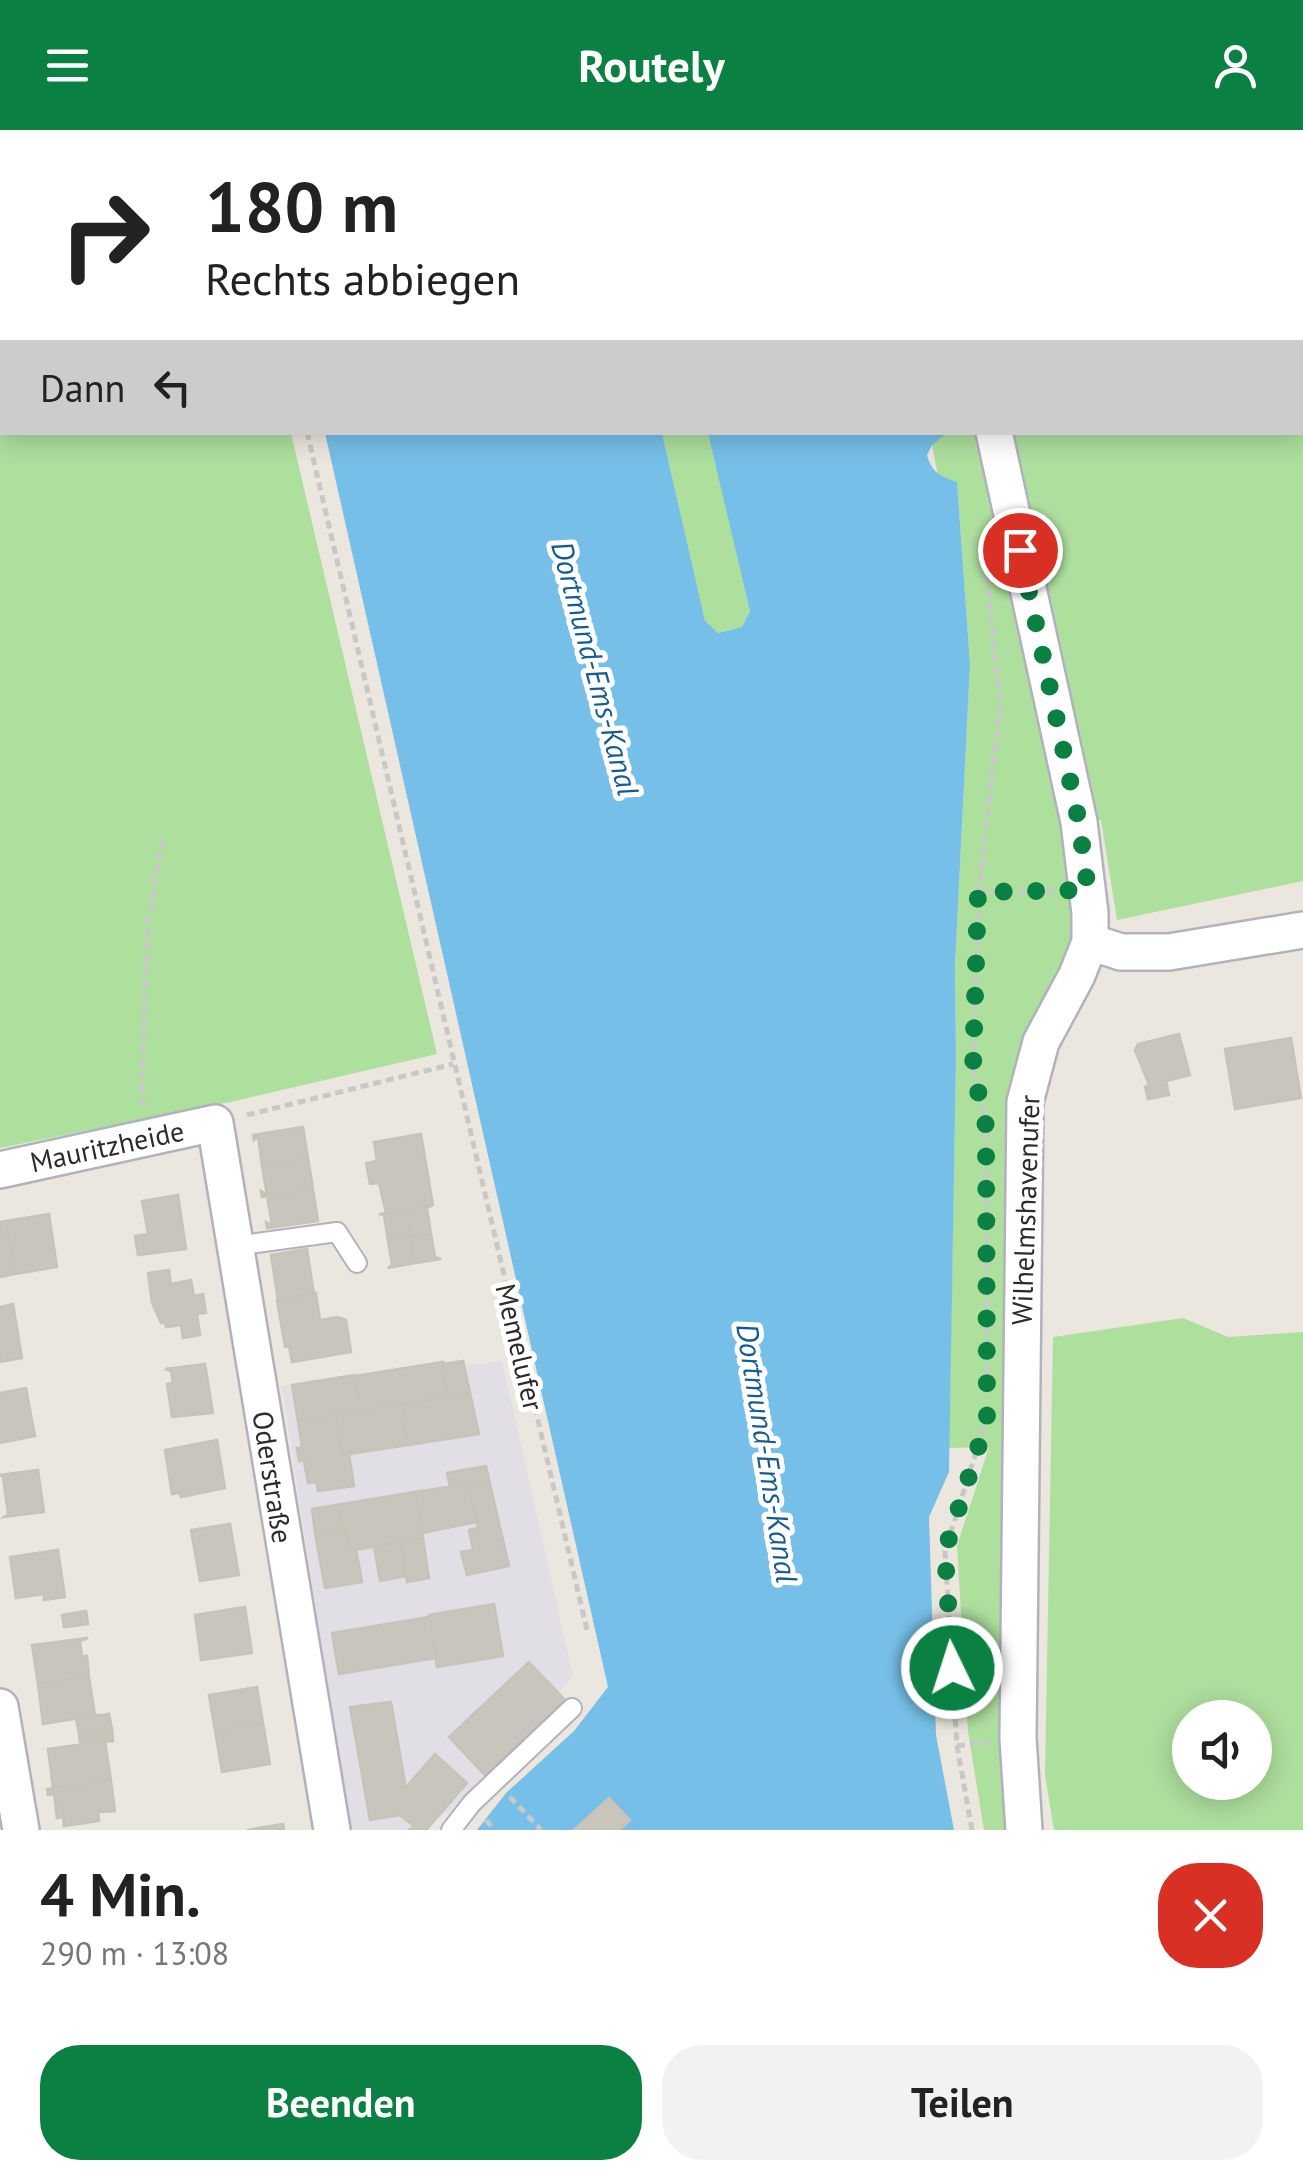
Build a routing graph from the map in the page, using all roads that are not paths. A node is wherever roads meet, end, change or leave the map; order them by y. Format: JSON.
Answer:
{"nodes":[{"id":1,"x":995,"y":435,"type":"edge"},
{"id":2,"x":1303,"y":930,"type":"edge"},
{"id":3,"x":1090,"y":942,"type":"junction"},
{"id":4,"x":214,"y":1123,"type":"joint"},
{"id":5,"x":0,"y":1170,"type":"edge"},
{"id":6,"x":235,"y":1246,"type":"junction"},
{"id":7,"x":357,"y":1263,"type":"dead end"},
{"id":8,"x":0,"y":1707,"type":"edge"},
{"id":9,"x":572,"y":1708,"type":"dead end"},
{"id":10,"x":20,"y":1830,"type":"edge"},
{"id":11,"x":332,"y":1830,"type":"edge"},
{"id":12,"x":451,"y":1830,"type":"edge"},
{"id":13,"x":1024,"y":1830,"type":"edge"}],
"edges":[{"from":1,"to":3,"type":"street","name":"Wilhelmshavenufer"},
{"from":2,"to":3,"type":"street"},
{"from":3,"to":13,"type":"street","name":"Wilhelmshavenufer"},
{"from":4,"to":5,"type":"street","name":"Mauritzheide"},
{"from":4,"to":6,"type":"street","name":"Oderstraße"},
{"from":6,"to":7,"type":"lane"},
{"from":6,"to":11,"type":"street","name":"Oderstraße"},
{"from":8,"to":10,"type":"street"},
{"from":9,"to":12,"type":"lane"}]}
